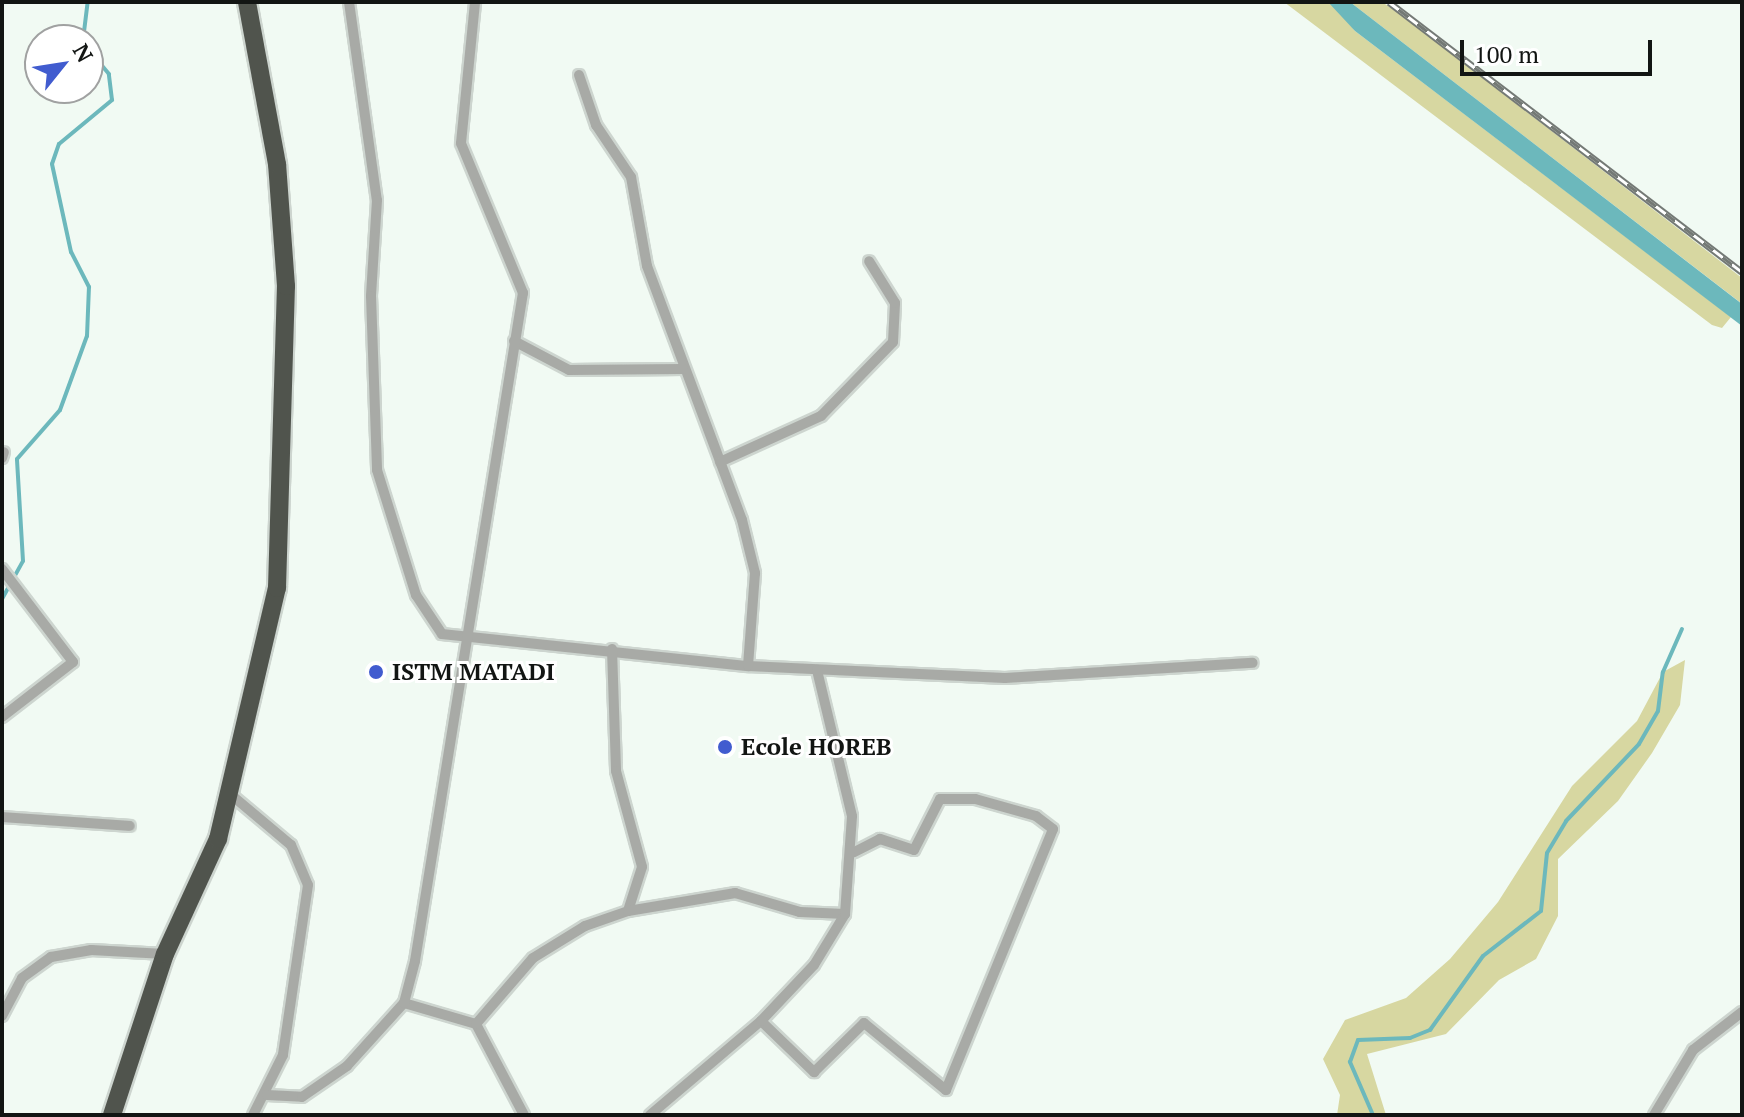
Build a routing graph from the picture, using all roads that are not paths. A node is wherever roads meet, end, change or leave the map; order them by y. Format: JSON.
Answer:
{"nodes":[{"id":1,"x":247,"y":2,"type":"edge"},
{"id":2,"x":349,"y":2,"type":"edge"},
{"id":3,"x":475,"y":2,"type":"edge"},
{"id":4,"x":579,"y":75,"type":"dead end"},
{"id":5,"x":869,"y":261,"type":"dead end"},
{"id":6,"x":514,"y":341,"type":"junction"},
{"id":7,"x":683,"y":369,"type":"junction"},
{"id":8,"x":720,"y":462,"type":"junction"},
{"id":9,"x":2,"y":569,"type":"edge"},
{"id":10,"x":465,"y":640,"type":"junction"},
{"id":11,"x":612,"y":649,"type":"junction"},
{"id":12,"x":1253,"y":663,"type":"dead end"},
{"id":13,"x":748,"y":666,"type":"junction"},
{"id":14,"x":817,"y":670,"type":"junction"},
{"id":15,"x":2,"y":717,"type":"edge"},
{"id":16,"x":229,"y":793,"type":"junction"},
{"id":17,"x":2,"y":817,"type":"edge"},
{"id":18,"x":130,"y":826,"type":"dead end"},
{"id":19,"x":854,"y":852,"type":"junction"},
{"id":20,"x":628,"y":911,"type":"junction"},
{"id":21,"x":845,"y":914,"type":"junction"},
{"id":22,"x":165,"y":954,"type":"junction"},
{"id":23,"x":5,"y":996,"type":"edge"},
{"id":24,"x":404,"y":1003,"type":"junction"},
{"id":25,"x":1742,"y":1012,"type":"edge"},
{"id":26,"x":2,"y":1016,"type":"edge"},
{"id":27,"x":761,"y":1021,"type":"junction"},
{"id":28,"x":476,"y":1024,"type":"junction"},
{"id":29,"x":267,"y":1095,"type":"junction"},
{"id":30,"x":112,"y":1115,"type":"edge"},
{"id":31,"x":253,"y":1115,"type":"edge"},
{"id":32,"x":524,"y":1115,"type":"edge"},
{"id":33,"x":650,"y":1115,"type":"edge"},
{"id":34,"x":1654,"y":1115,"type":"edge"}],
"edges":[{"from":1,"to":16,"type":"highway"},
{"from":2,"to":10,"type":"street"},
{"from":3,"to":6,"type":"street"},
{"from":4,"to":7,"type":"street"},
{"from":5,"to":8,"type":"street"},
{"from":6,"to":7,"type":"street"},
{"from":6,"to":10,"type":"street"},
{"from":7,"to":8,"type":"street"},
{"from":8,"to":13,"type":"street"},
{"from":9,"to":15,"type":"street"},
{"from":10,"to":11,"type":"street"},
{"from":10,"to":24,"type":"street"},
{"from":11,"to":13,"type":"street"},
{"from":11,"to":20,"type":"street"},
{"from":12,"to":14,"type":"street"},
{"from":13,"to":14,"type":"street"},
{"from":14,"to":19,"type":"street"},
{"from":16,"to":22,"type":"highway"},
{"from":16,"to":29,"type":"street"},
{"from":17,"to":18,"type":"street"},
{"from":19,"to":21,"type":"street"},
{"from":19,"to":27,"type":"street"},
{"from":20,"to":21,"type":"street"},
{"from":20,"to":28,"type":"street"},
{"from":21,"to":27,"type":"street"},
{"from":22,"to":23,"type":"street"},
{"from":22,"to":30,"type":"highway"},
{"from":23,"to":26,"type":"street"},
{"from":24,"to":28,"type":"street"},
{"from":24,"to":29,"type":"street"},
{"from":25,"to":34,"type":"street"},
{"from":27,"to":33,"type":"street"},
{"from":28,"to":32,"type":"street"},
{"from":29,"to":31,"type":"street"}]}
